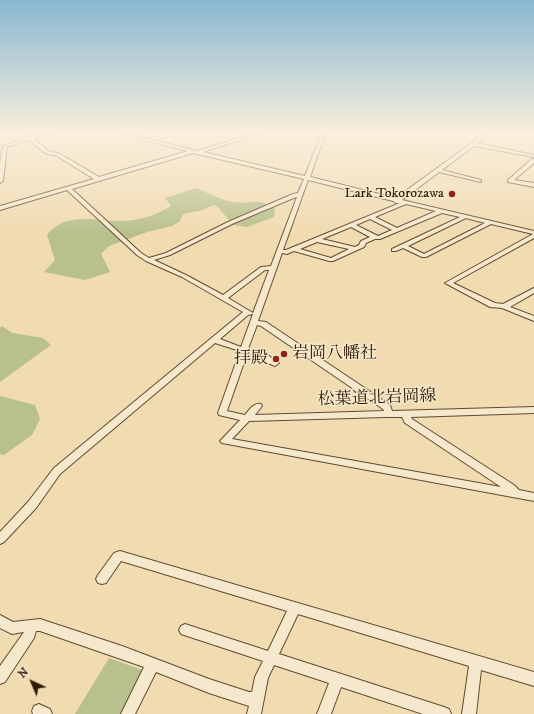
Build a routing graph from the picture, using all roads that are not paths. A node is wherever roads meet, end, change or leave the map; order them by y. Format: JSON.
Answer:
{"nodes":[{"id":1,"x":1,"y":167,"type":"edge"},
{"id":2,"x":79,"y":167,"type":"edge"},
{"id":3,"x":139,"y":167,"type":"edge"},
{"id":4,"x":257,"y":167,"type":"edge"},
{"id":5,"x":310,"y":167,"type":"edge"},
{"id":6,"x":442,"y":167,"type":"edge"},
{"id":7,"x":523,"y":167,"type":"edge"},
{"id":8,"x":438,"y":170,"type":"junction"},
{"id":9,"x":98,"y":179,"type":"junction"},
{"id":10,"x":306,"y":179,"type":"junction"},
{"id":11,"x":0,"y":181,"type":"edge"},
{"id":12,"x":479,"y":182,"type":"dead end"},
{"id":13,"x":534,"y":185,"type":"edge"},
{"id":14,"x":68,"y":188,"type":"junction"},
{"id":15,"x":300,"y":195,"type":"junction"},
{"id":16,"x":396,"y":201,"type":"junction"},
{"id":17,"x":404,"y":203,"type":"junction"},
{"id":18,"x":0,"y":208,"type":"edge"},
{"id":19,"x":440,"y":211,"type":"junction"},
{"id":20,"x":370,"y":217,"type":"junction"},
{"id":21,"x":464,"y":217,"type":"junction"},
{"id":22,"x":489,"y":223,"type":"junction"},
{"id":23,"x":351,"y":225,"type":"junction"},
{"id":24,"x":397,"y":230,"type":"junction"},
{"id":25,"x":534,"y":235,"type":"edge"},
{"id":26,"x":375,"y":237,"type":"junction"},
{"id":27,"x":317,"y":240,"type":"junction"},
{"id":28,"x":404,"y":246,"type":"junction"},
{"id":29,"x":294,"y":249,"type":"junction"},
{"id":30,"x":355,"y":249,"type":"junction"},
{"id":31,"x":394,"y":250,"type":"dead end"},
{"id":32,"x":279,"y":251,"type":"junction"},
{"id":33,"x":148,"y":260,"type":"junction"},
{"id":34,"x":273,"y":268,"type":"junction"},
{"id":35,"x":534,"y":290,"type":"edge"},
{"id":36,"x":223,"y":298,"type":"junction"},
{"id":37,"x":503,"y":306,"type":"junction"},
{"id":38,"x":247,"y":312,"type":"junction"},
{"id":39,"x":256,"y":314,"type":"junction"},
{"id":40,"x":534,"y":319,"type":"edge"},
{"id":41,"x":254,"y":322,"type":"junction"},
{"id":42,"x":215,"y":340,"type":"junction"},
{"id":43,"x":244,"y":351,"type":"junction"},
{"id":44,"x":275,"y":363,"type":"dead end"},
{"id":45,"x":258,"y":406,"type":"dead end"},
{"id":46,"x":534,"y":410,"type":"edge"},
{"id":47,"x":405,"y":414,"type":"junction"},
{"id":48,"x":388,"y":415,"type":"junction"},
{"id":49,"x":245,"y":418,"type":"junction"},
{"id":50,"x":516,"y":494,"type":"junction"},
{"id":51,"x":534,"y":498,"type":"edge"},
{"id":52,"x":0,"y":539,"type":"edge"},
{"id":53,"x":102,"y":579,"type":"dead end"},
{"id":54,"x":295,"y":608,"type":"junction"},
{"id":55,"x":0,"y":621,"type":"edge"},
{"id":56,"x":31,"y":625,"type":"junction"},
{"id":57,"x":184,"y":630,"type":"dead end"},
{"id":58,"x":271,"y":657,"type":"junction"},
{"id":59,"x":476,"y":662,"type":"junction"},
{"id":60,"x":152,"y":665,"type":"junction"},
{"id":61,"x":0,"y":677,"type":"edge"},
{"id":62,"x":336,"y":679,"type":"junction"},
{"id":63,"x":534,"y":679,"type":"edge"},
{"id":64,"x":257,"y":698,"type":"junction"},
{"id":65,"x":128,"y":714,"type":"edge"},
{"id":66,"x":254,"y":714,"type":"edge"},
{"id":67,"x":324,"y":714,"type":"edge"},
{"id":68,"x":444,"y":714,"type":"edge"},
{"id":69,"x":469,"y":714,"type":"edge"}],
"edges":[{"from":1,"to":11,"type":"street"},
{"from":2,"to":9,"type":"street"},
{"from":3,"to":9,"type":"street"},
{"from":4,"to":10,"type":"street"},
{"from":5,"to":10,"type":"street"},
{"from":6,"to":8,"type":"street"},
{"from":7,"to":13,"type":"street"},
{"from":8,"to":12,"type":"street"},
{"from":8,"to":16,"type":"street"},
{"from":9,"to":14,"type":"street"},
{"from":10,"to":15,"type":"street"},
{"from":10,"to":16,"type":"street"},
{"from":14,"to":18,"type":"street"},
{"from":14,"to":33,"type":"street"},
{"from":15,"to":32,"type":"street"},
{"from":15,"to":33,"type":"street"},
{"from":16,"to":17,"type":"street"},
{"from":17,"to":19,"type":"street"},
{"from":17,"to":20,"type":"street"},
{"from":19,"to":21,"type":"street"},
{"from":19,"to":24,"type":"street"},
{"from":20,"to":23,"type":"street"},
{"from":20,"to":24,"type":"street"},
{"from":21,"to":22,"type":"street"},
{"from":21,"to":28,"type":"street"},
{"from":22,"to":25,"type":"street"},
{"from":22,"to":28,"type":"street"},
{"from":23,"to":26,"type":"street"},
{"from":23,"to":27,"type":"street"},
{"from":24,"to":26,"type":"street"},
{"from":25,"to":37,"type":"street"},
{"from":26,"to":30,"type":"street"},
{"from":27,"to":29,"type":"street"},
{"from":27,"to":30,"type":"street"},
{"from":28,"to":31,"type":"street"},
{"from":29,"to":30,"type":"street"},
{"from":29,"to":32,"type":"street"},
{"from":32,"to":34,"type":"street"},
{"from":33,"to":36,"type":"street"},
{"from":34,"to":36,"type":"street"},
{"from":34,"to":39,"type":"street"},
{"from":35,"to":37,"type":"street"},
{"from":36,"to":38,"type":"street"},
{"from":37,"to":40,"type":"street"},
{"from":38,"to":39,"type":"street"},
{"from":38,"to":42,"type":"street"},
{"from":39,"to":41,"type":"street"},
{"from":41,"to":43,"type":"street"},
{"from":41,"to":48,"type":"street"},
{"from":42,"to":43,"type":"street"},
{"from":42,"to":52,"type":"street"},
{"from":43,"to":44,"type":"street"},
{"from":43,"to":49,"type":"street","name":"松葉道北岩岡線"},
{"from":45,"to":49,"type":"street"},
{"from":46,"to":47,"type":"street","name":"松葉道北岩岡線"},
{"from":47,"to":48,"type":"street","name":"松葉道北岩岡線"},
{"from":47,"to":50,"type":"street"},
{"from":48,"to":49,"type":"street","name":"松葉道北岩岡線"},
{"from":49,"to":50,"type":"street"},
{"from":50,"to":51,"type":"street"},
{"from":53,"to":54,"type":"street"},
{"from":54,"to":58,"type":"street"},
{"from":54,"to":59,"type":"street"},
{"from":55,"to":56,"type":"street"},
{"from":56,"to":60,"type":"street"},
{"from":56,"to":61,"type":"street"},
{"from":57,"to":58,"type":"street"},
{"from":58,"to":62,"type":"street"},
{"from":58,"to":64,"type":"street"},
{"from":59,"to":63,"type":"street"},
{"from":59,"to":69,"type":"street"},
{"from":60,"to":64,"type":"street"},
{"from":60,"to":65,"type":"street"},
{"from":62,"to":67,"type":"street"},
{"from":62,"to":68,"type":"street"},
{"from":64,"to":66,"type":"street"}]}
